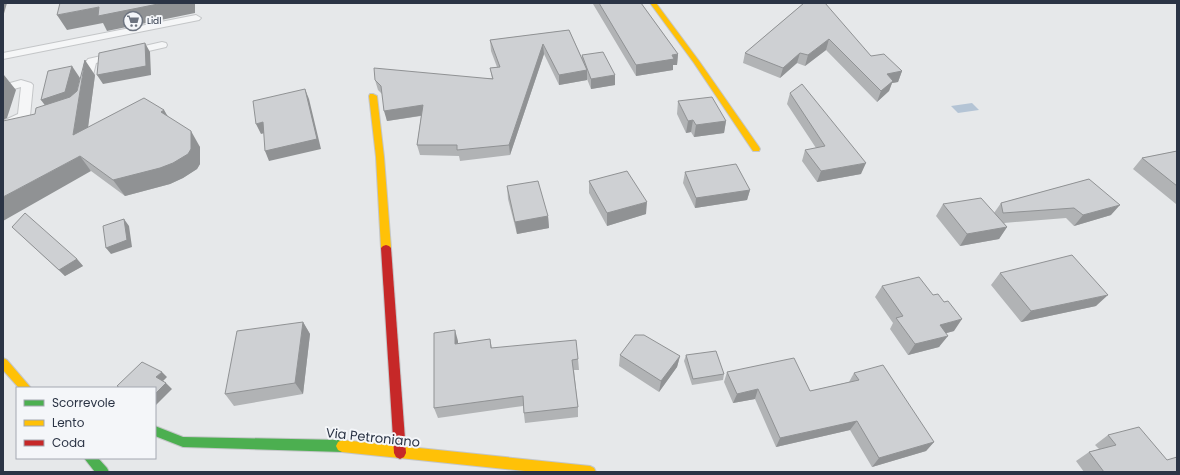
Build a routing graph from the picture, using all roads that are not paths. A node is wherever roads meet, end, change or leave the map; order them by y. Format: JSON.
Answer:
{"nodes":[{"id":1,"x":653,"y":3,"type":"edge"},
{"id":2,"x":196,"y":18,"type":"dead end"},
{"id":3,"x":162,"y":45,"type":"dead end"},
{"id":4,"x":3,"y":56,"type":"edge"},
{"id":5,"x":3,"y":89,"type":"edge"},
{"id":6,"x":83,"y":95,"type":"edge"},
{"id":7,"x":373,"y":96,"type":"dead end"},
{"id":8,"x":32,"y":124,"type":"edge"},
{"id":9,"x":3,"y":125,"type":"edge"},
{"id":10,"x":3,"y":134,"type":"edge"},
{"id":11,"x":756,"y":149,"type":"dead end"},
{"id":12,"x":3,"y":363,"type":"edge"},
{"id":13,"x":25,"y":387,"type":"edge"},
{"id":14,"x":156,"y":432,"type":"edge"},
{"id":15,"x":400,"y":453,"type":"junction"},
{"id":16,"x":91,"y":459,"type":"edge"},
{"id":17,"x":103,"y":472,"type":"edge"},
{"id":18,"x":590,"y":472,"type":"edge"}],
"edges":[{"from":1,"to":11,"type":"street"},
{"from":2,"to":4,"type":"lane"},
{"from":3,"to":6,"type":"lane"},
{"from":5,"to":9,"type":"lane"},
{"from":7,"to":15,"type":"street"},
{"from":8,"to":10,"type":"lane"},
{"from":12,"to":13,"type":"street"},
{"from":14,"to":15,"type":"street","name":"Via Petroniano"},
{"from":15,"to":18,"type":"street","name":"Via Petroniano"},
{"from":16,"to":17,"type":"street"}]}
